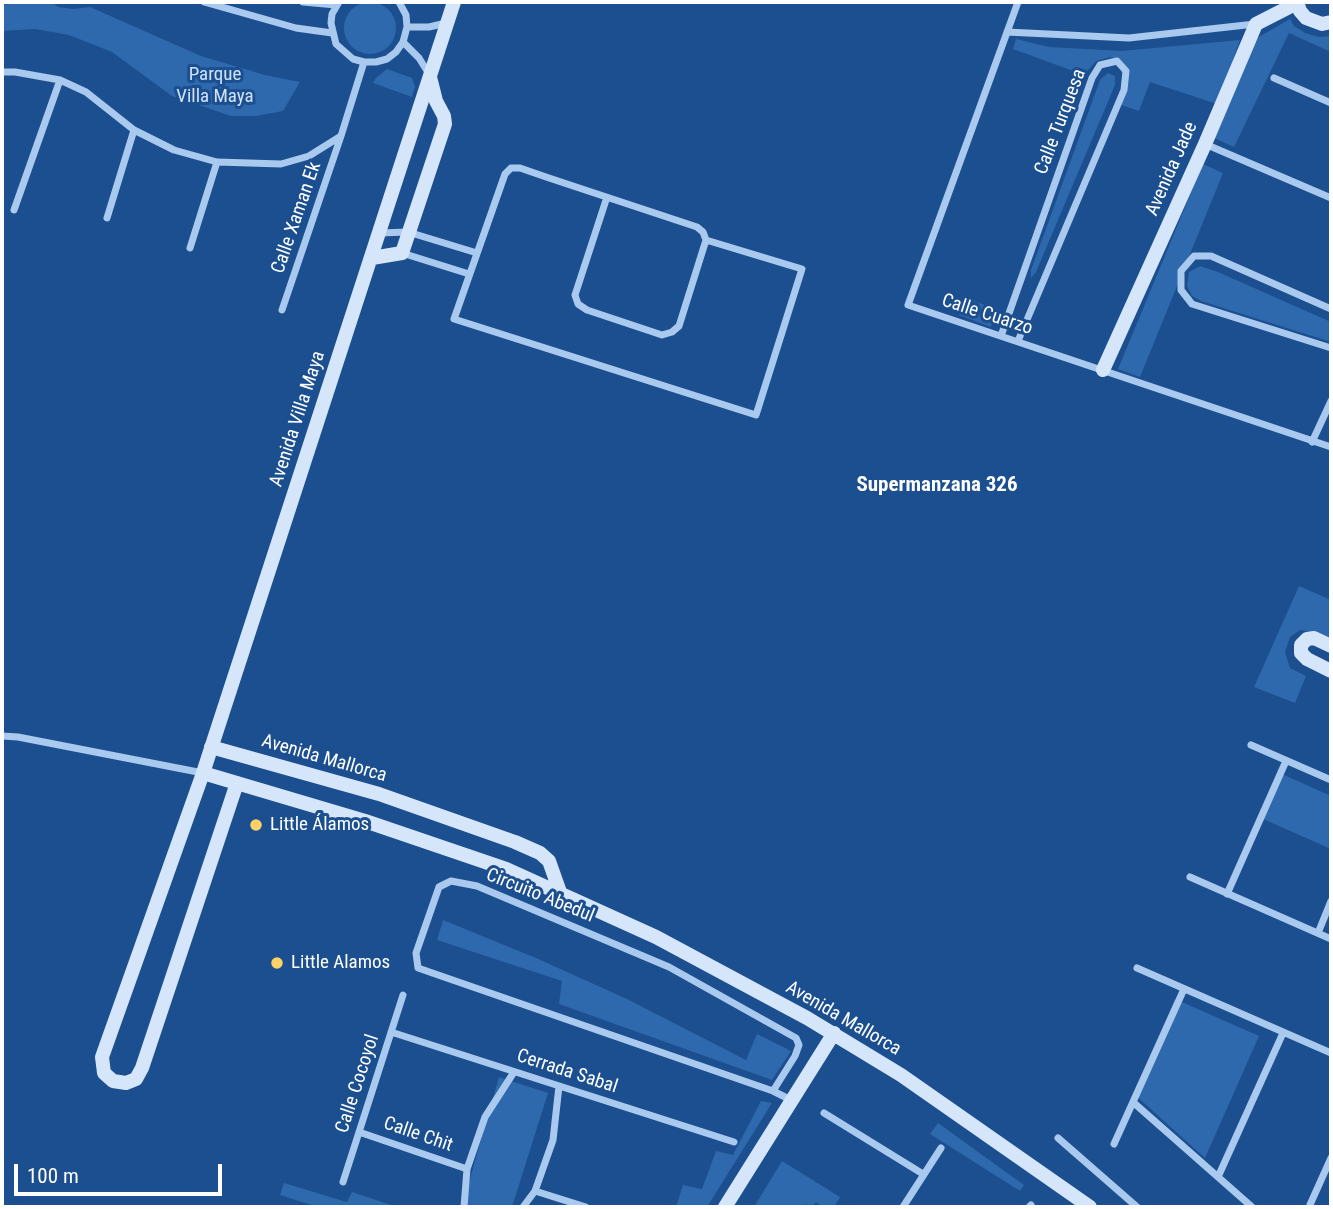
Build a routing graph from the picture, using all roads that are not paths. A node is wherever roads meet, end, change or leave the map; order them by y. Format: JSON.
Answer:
{"nodes":[{"id":1,"x":204,"y":2,"type":"edge"},
{"id":2,"x":303,"y":2,"type":"edge"},
{"id":3,"x":399,"y":2,"type":"edge"},
{"id":4,"x":454,"y":2,"type":"edge"},
{"id":5,"x":1018,"y":2,"type":"edge"},
{"id":6,"x":1297,"y":2,"type":"edge"},
{"id":7,"x":338,"y":3,"type":"edge"},
{"id":8,"x":1331,"y":22,"type":"edge"},
{"id":9,"x":447,"y":23,"type":"junction"},
{"id":10,"x":1256,"y":24,"type":"junction"},
{"id":11,"x":407,"y":27,"type":"junction"},
{"id":12,"x":1007,"y":32,"type":"junction"},
{"id":13,"x":332,"y":33,"type":"junction"},
{"id":14,"x":403,"y":42,"type":"junction"},
{"id":15,"x":364,"y":62,"type":"junction"},
{"id":16,"x":2,"y":72,"type":"edge"},
{"id":17,"x":430,"y":76,"type":"junction"},
{"id":18,"x":1274,"y":78,"type":"dead end"},
{"id":19,"x":60,"y":80,"type":"junction"},
{"id":20,"x":1331,"y":103,"type":"edge"},
{"id":21,"x":134,"y":131,"type":"junction"},
{"id":22,"x":341,"y":136,"type":"junction"},
{"id":23,"x":1205,"y":144,"type":"junction"},
{"id":24,"x":218,"y":163,"type":"junction"},
{"id":25,"x":607,"y":197,"type":"junction"},
{"id":26,"x":1331,"y":198,"type":"edge"},
{"id":27,"x":14,"y":210,"type":"dead end"},
{"id":28,"x":107,"y":218,"type":"dead end"},
{"id":29,"x":408,"y":232,"type":"junction"},
{"id":30,"x":379,"y":233,"type":"junction"},
{"id":31,"x":706,"y":240,"type":"junction"},
{"id":32,"x":190,"y":248,"type":"dead end"},
{"id":33,"x":402,"y":253,"type":"junction"},
{"id":34,"x":477,"y":253,"type":"junction"},
{"id":35,"x":372,"y":258,"type":"junction"},
{"id":36,"x":470,"y":274,"type":"junction"},
{"id":37,"x":1331,"y":309,"type":"edge"},
{"id":38,"x":282,"y":310,"type":"dead end"},
{"id":39,"x":1001,"y":336,"type":"junction"},
{"id":40,"x":1018,"y":341,"type":"junction"},
{"id":41,"x":1331,"y":348,"type":"edge"},
{"id":42,"x":1103,"y":370,"type":"junction"},
{"id":43,"x":1331,"y":401,"type":"edge"},
{"id":44,"x":1312,"y":442,"type":"junction"},
{"id":45,"x":1331,"y":447,"type":"edge"},
{"id":46,"x":1331,"y":646,"type":"edge"},
{"id":47,"x":1331,"y":671,"type":"edge"},
{"id":48,"x":2,"y":736,"type":"edge"},
{"id":49,"x":1251,"y":745,"type":"dead end"},
{"id":50,"x":211,"y":747,"type":"junction"},
{"id":51,"x":1286,"y":761,"type":"junction"},
{"id":52,"x":203,"y":773,"type":"junction"},
{"id":53,"x":1331,"y":780,"type":"edge"},
{"id":54,"x":237,"y":783,"type":"junction"},
{"id":55,"x":1190,"y":877,"type":"dead end"},
{"id":56,"x":560,"y":892,"type":"junction"},
{"id":57,"x":1227,"y":894,"type":"junction"},
{"id":58,"x":1331,"y":901,"type":"edge"},
{"id":59,"x":1318,"y":933,"type":"junction"},
{"id":60,"x":1331,"y":939,"type":"edge"},
{"id":61,"x":1137,"y":968,"type":"dead end"},
{"id":62,"x":1184,"y":989,"type":"junction"},
{"id":63,"x":403,"y":995,"type":"dead end"},
{"id":64,"x":391,"y":1032,"type":"junction"},
{"id":65,"x":834,"y":1033,"type":"junction"},
{"id":66,"x":1283,"y":1033,"type":"junction"},
{"id":67,"x":1331,"y":1053,"type":"edge"},
{"id":68,"x":514,"y":1072,"type":"junction"},
{"id":69,"x":559,"y":1086,"type":"junction"},
{"id":70,"x":773,"y":1091,"type":"junction"},
{"id":71,"x":793,"y":1101,"type":"junction"},
{"id":72,"x":1134,"y":1103,"type":"junction"},
{"id":73,"x":824,"y":1113,"type":"dead end"},
{"id":74,"x":359,"y":1132,"type":"junction"},
{"id":75,"x":1058,"y":1138,"type":"dead end"},
{"id":76,"x":734,"y":1142,"type":"dead end"},
{"id":77,"x":1114,"y":1144,"type":"dead end"},
{"id":78,"x":941,"y":1148,"type":"dead end"},
{"id":79,"x":1331,"y":1158,"type":"edge"},
{"id":80,"x":467,"y":1169,"type":"junction"},
{"id":81,"x":923,"y":1174,"type":"junction"},
{"id":82,"x":1218,"y":1177,"type":"junction"},
{"id":83,"x":343,"y":1182,"type":"dead end"},
{"id":84,"x":535,"y":1191,"type":"junction"},
{"id":85,"x":464,"y":1207,"type":"edge"},
{"id":86,"x":523,"y":1207,"type":"edge"},
{"id":87,"x":586,"y":1207,"type":"edge"},
{"id":88,"x":725,"y":1207,"type":"edge"},
{"id":89,"x":903,"y":1207,"type":"edge"},
{"id":90,"x":1090,"y":1207,"type":"edge"},
{"id":91,"x":1137,"y":1207,"type":"edge"},
{"id":92,"x":1252,"y":1207,"type":"edge"},
{"id":93,"x":1310,"y":1207,"type":"edge"}],
"edges":[{"from":1,"to":13,"type":"street"},
{"from":2,"to":7,"type":"street"},
{"from":3,"to":11,"type":"street"},
{"from":4,"to":9,"type":"main road","name":"Avenida Villa Maya"},
{"from":5,"to":12,"type":"street","name":"Calle Cuarzo"},
{"from":6,"to":8,"type":"main road"},
{"from":6,"to":10,"type":"main road"},
{"from":7,"to":13,"type":"street"},
{"from":9,"to":11,"type":"street"},
{"from":9,"to":17,"type":"main road","name":"Avenida Villa Maya"},
{"from":10,"to":12,"type":"street"},
{"from":10,"to":23,"type":"main road","name":"Avenida Jade"},
{"from":11,"to":14,"type":"street"},
{"from":12,"to":39,"type":"street","name":"Calle Cuarzo"},
{"from":13,"to":15,"type":"street"},
{"from":14,"to":15,"type":"street"},
{"from":14,"to":17,"type":"street"},
{"from":15,"to":22,"type":"street","name":"Calle Xaman Ek"},
{"from":16,"to":19,"type":"street"},
{"from":17,"to":29,"type":"main road"},
{"from":17,"to":30,"type":"main road","name":"Avenida Villa Maya"},
{"from":18,"to":20,"type":"street"},
{"from":19,"to":21,"type":"street"},
{"from":19,"to":27,"type":"street"},
{"from":21,"to":24,"type":"street"},
{"from":21,"to":28,"type":"street"},
{"from":22,"to":24,"type":"street"},
{"from":22,"to":38,"type":"street","name":"Calle Xaman Ek"},
{"from":23,"to":26,"type":"street"},
{"from":23,"to":42,"type":"main road","name":"Avenida Jade"},
{"from":24,"to":32,"type":"street"},
{"from":25,"to":31,"type":"street"},
{"from":25,"to":31,"type":"street"},
{"from":25,"to":34,"type":"street"},
{"from":29,"to":30,"type":"street"},
{"from":29,"to":33,"type":"main road"},
{"from":29,"to":34,"type":"street"},
{"from":30,"to":35,"type":"main road","name":"Avenida Villa Maya"},
{"from":31,"to":36,"type":"street"},
{"from":33,"to":35,"type":"main road"},
{"from":33,"to":36,"type":"street"},
{"from":34,"to":36,"type":"street"},
{"from":35,"to":50,"type":"main road","name":"Avenida Villa Maya"},
{"from":37,"to":41,"type":"street"},
{"from":39,"to":40,"type":"street","name":"Calle Cuarzo"},
{"from":39,"to":40,"type":"street","name":"Calle Turquesa"},
{"from":40,"to":42,"type":"street","name":"Calle Cuarzo"},
{"from":42,"to":44,"type":"street","name":"Calle Cuarzo"},
{"from":43,"to":44,"type":"street"},
{"from":44,"to":45,"type":"street","name":"Calle Cuarzo"},
{"from":46,"to":47,"type":"main road"},
{"from":48,"to":52,"type":"street"},
{"from":49,"to":51,"type":"street"},
{"from":50,"to":52,"type":"main road","name":"Avenida Villa Maya"},
{"from":50,"to":56,"type":"main road","name":"Avenida Mallorca"},
{"from":51,"to":53,"type":"street"},
{"from":51,"to":57,"type":"street"},
{"from":52,"to":54,"type":"main road","name":"Avenida Mallorca"},
{"from":52,"to":54,"type":"main road","name":"Avenida Villa Maya"},
{"from":54,"to":56,"type":"main road","name":"Avenida Mallorca"},
{"from":55,"to":57,"type":"street"},
{"from":56,"to":65,"type":"main road","name":"Avenida Mallorca"},
{"from":57,"to":59,"type":"street"},
{"from":58,"to":59,"type":"street"},
{"from":59,"to":60,"type":"street"},
{"from":61,"to":62,"type":"street"},
{"from":62,"to":66,"type":"street"},
{"from":62,"to":72,"type":"street"},
{"from":63,"to":64,"type":"street","name":"Calle Cocoyol"},
{"from":64,"to":68,"type":"street","name":"Cerrada Sabal"},
{"from":64,"to":74,"type":"street","name":"Calle Cocoyol"},
{"from":65,"to":71,"type":"main road"},
{"from":65,"to":90,"type":"main road","name":"Avenida Mallorca"},
{"from":66,"to":67,"type":"street"},
{"from":66,"to":82,"type":"street"},
{"from":68,"to":69,"type":"street","name":"Cerrada Sabal"},
{"from":68,"to":80,"type":"street"},
{"from":69,"to":76,"type":"street","name":"Cerrada Sabal"},
{"from":69,"to":84,"type":"street"},
{"from":70,"to":70,"type":"street","name":"Circuito Abedul"},
{"from":70,"to":71,"type":"street","name":"Circuito Abedul"},
{"from":71,"to":88,"type":"main road"},
{"from":72,"to":77,"type":"street"},
{"from":72,"to":82,"type":"street"},
{"from":73,"to":81,"type":"street"},
{"from":74,"to":80,"type":"street","name":"Calle Chit"},
{"from":74,"to":83,"type":"street","name":"Calle Cocoyol"},
{"from":75,"to":91,"type":"street"},
{"from":78,"to":81,"type":"street"},
{"from":79,"to":93,"type":"street"},
{"from":80,"to":85,"type":"street"},
{"from":81,"to":89,"type":"street"},
{"from":82,"to":92,"type":"street"},
{"from":84,"to":86,"type":"street"},
{"from":84,"to":87,"type":"street"}]}
